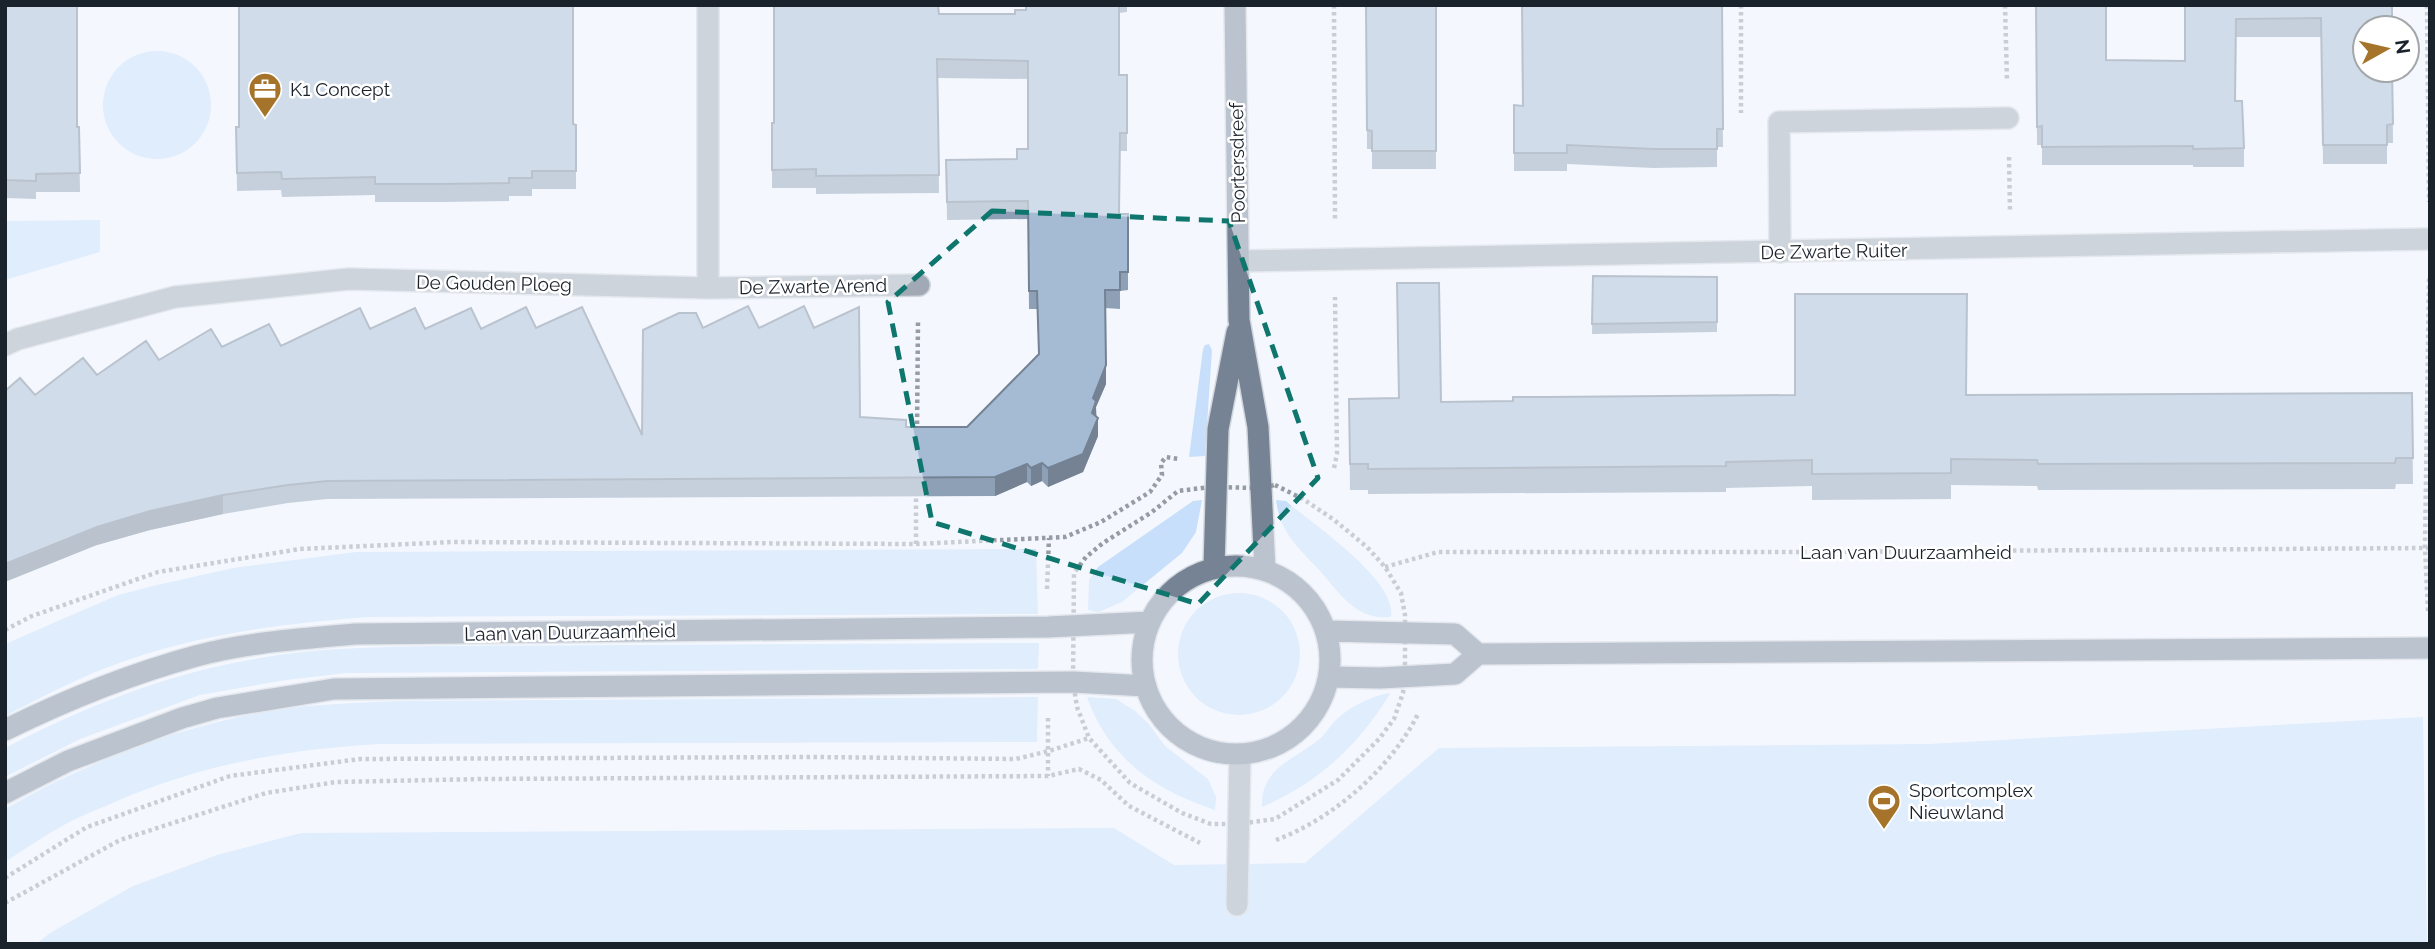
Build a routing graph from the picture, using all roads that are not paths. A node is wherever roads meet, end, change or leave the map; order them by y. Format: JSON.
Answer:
{"nodes":[{"id":1,"x":708,"y":5,"type":"edge"},
{"id":2,"x":1234,"y":5,"type":"edge"},
{"id":3,"x":2008,"y":118,"type":"dead end"},
{"id":4,"x":2430,"y":239,"type":"edge"},
{"id":5,"x":1780,"y":251,"type":"junction"},
{"id":6,"x":1239,"y":261,"type":"junction"},
{"id":7,"x":919,"y":285,"type":"road end"},
{"id":8,"x":708,"y":288,"type":"junction"},
{"id":9,"x":1239,"y":320,"type":"junction"},
{"id":10,"x":5,"y":345,"type":"edge"},
{"id":11,"x":1214,"y":568,"type":"junction"},
{"id":12,"x":1265,"y":570,"type":"junction"},
{"id":13,"x":1150,"y":622,"type":"junction"},
{"id":14,"x":1326,"y":631,"type":"junction"},
{"id":15,"x":2430,"y":648,"type":"edge"},
{"id":16,"x":1478,"y":654,"type":"junction"},
{"id":17,"x":1329,"y":677,"type":"junction"},
{"id":18,"x":1146,"y":686,"type":"junction"},
{"id":19,"x":5,"y":730,"type":"edge"},
{"id":20,"x":1240,"y":755,"type":"junction"},
{"id":21,"x":5,"y":793,"type":"edge"},
{"id":22,"x":1237,"y":905,"type":"dead end"}],
"edges":[{"from":1,"to":8,"type":"street"},
{"from":2,"to":6,"type":"street","name":"Poortersdreef"},
{"from":3,"to":5,"type":"street"},
{"from":4,"to":5,"type":"street","name":"De Zwarte Ruiter"},
{"from":5,"to":6,"type":"street","name":"De Zwarte Ruiter"},
{"from":6,"to":9,"type":"street","name":"Poortersdreef"},
{"from":7,"to":8,"type":"street","name":"De Zwarte Arend"},
{"from":8,"to":10,"type":"street","name":"De Gouden Ploeg"},
{"from":9,"to":11,"type":"street","name":"Poortersdreef"},
{"from":9,"to":12,"type":"street","name":"Poortersdreef"},
{"from":11,"to":12,"type":"street"},
{"from":11,"to":13,"type":"street"},
{"from":12,"to":14,"type":"street"},
{"from":13,"to":18,"type":"street"},
{"from":13,"to":19,"type":"street","name":"Laan van Duurzaamheid"},
{"from":14,"to":16,"type":"street"},
{"from":14,"to":17,"type":"street"},
{"from":15,"to":16,"type":"street"},
{"from":16,"to":17,"type":"street"},
{"from":17,"to":20,"type":"street"},
{"from":18,"to":20,"type":"street"},
{"from":18,"to":21,"type":"street"},
{"from":20,"to":22,"type":"street"}]}
